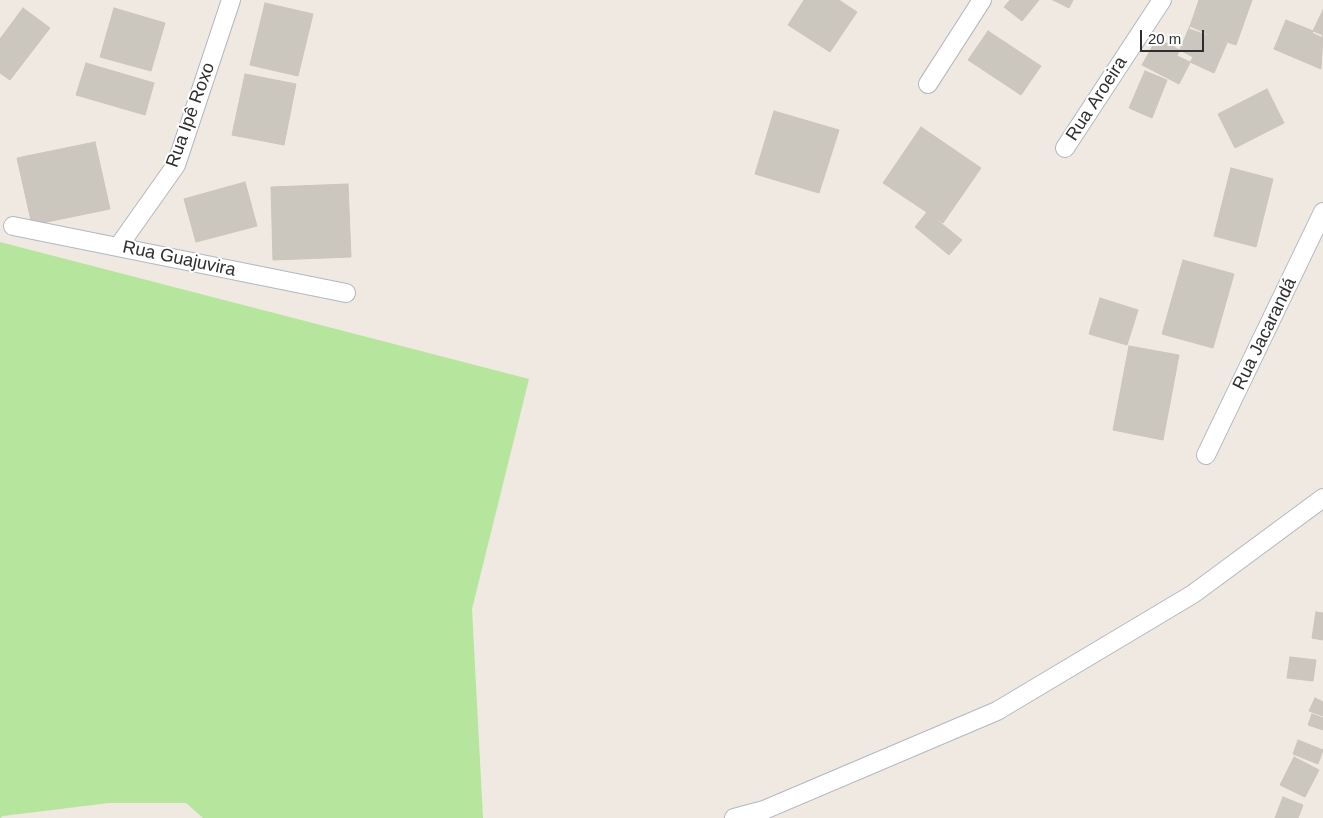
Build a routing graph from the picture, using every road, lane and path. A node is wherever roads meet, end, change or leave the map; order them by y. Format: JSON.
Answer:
{"nodes":[{"id":1,"x":231,"y":0,"type":"edge"},
{"id":2,"x":982,"y":0,"type":"edge"},
{"id":3,"x":1162,"y":0,"type":"edge"},
{"id":4,"x":928,"y":84,"type":"dead end"},
{"id":5,"x":1065,"y":148,"type":"dead end"},
{"id":6,"x":1323,"y":212,"type":"edge"},
{"id":7,"x":13,"y":226,"type":"dead end"},
{"id":8,"x":118,"y":247,"type":"junction"},
{"id":9,"x":346,"y":293,"type":"dead end"},
{"id":10,"x":1206,"y":455,"type":"dead end"},
{"id":11,"x":1323,"y":498,"type":"edge"},
{"id":12,"x":734,"y":818,"type":"edge"}],
"edges":[{"from":1,"to":8,"type":"street","name":"Rua Ipê Roxo"},
{"from":2,"to":4,"type":"street"},
{"from":3,"to":5,"type":"street","name":"Rua Aroeira"},
{"from":6,"to":10,"type":"street","name":"Rua Jacarandá"},
{"from":7,"to":8,"type":"street","name":"Rua Guajuvira"},
{"from":8,"to":9,"type":"street","name":"Rua Guajuvira"},
{"from":11,"to":12,"type":"street"}]}
